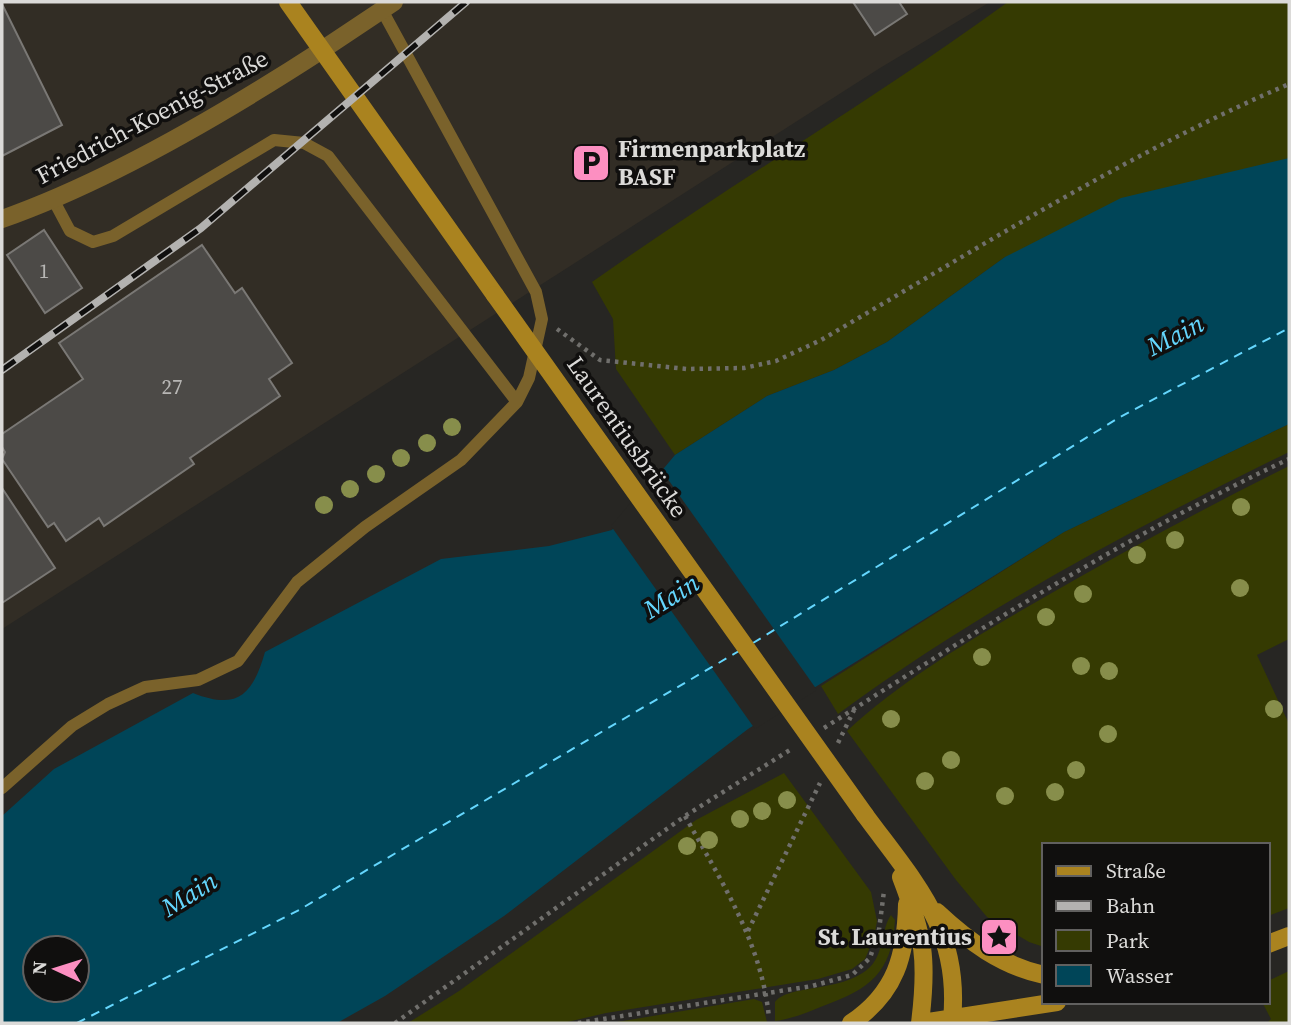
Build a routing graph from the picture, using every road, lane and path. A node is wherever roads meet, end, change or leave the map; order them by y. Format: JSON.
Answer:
{"nodes":[{"id":1,"x":288,"y":2,"type":"edge"},
{"id":2,"x":388,"y":6,"type":"edge"},
{"id":3,"x":322,"y":50,"type":"junction"},
{"id":4,"x":1289,"y":84,"type":"edge"},
{"id":5,"x":54,"y":201,"type":"junction"},
{"id":6,"x":2,"y":219,"type":"edge"},
{"id":7,"x":542,"y":319,"type":"junction"},
{"id":8,"x":517,"y":402,"type":"junction"},
{"id":9,"x":1289,"y":459,"type":"edge"},
{"id":10,"x":854,"y":709,"type":"dead end"},
{"id":11,"x":775,"y":760,"type":"dead end"},
{"id":12,"x":2,"y":789,"type":"edge"},
{"id":13,"x":808,"y":807,"type":"dead end"},
{"id":14,"x":685,"y":816,"type":"junction"},
{"id":15,"x":893,"y":853,"type":"junction"},
{"id":16,"x":884,"y":889,"type":"dead end"},
{"id":17,"x":908,"y":894,"type":"junction"},
{"id":18,"x":927,"y":901,"type":"junction"},
{"id":19,"x":748,"y":931,"type":"junction"},
{"id":20,"x":1289,"y":936,"type":"edge"},
{"id":21,"x":1270,"y":943,"type":"edge"},
{"id":22,"x":1042,"y":974,"type":"edge"},
{"id":23,"x":766,"y":991,"type":"junction"},
{"id":24,"x":1046,"y":1004,"type":"edge"},
{"id":25,"x":769,"y":1018,"type":"dead end"},
{"id":26,"x":952,"y":1022,"type":"edge"},
{"id":27,"x":396,"y":1023,"type":"edge"},
{"id":28,"x":578,"y":1023,"type":"edge"},
{"id":29,"x":851,"y":1023,"type":"edge"},
{"id":30,"x":921,"y":1023,"type":"edge"}],
"edges":[{"from":1,"to":3,"type":"main road","name":"Laurentiusbrücke"},
{"from":2,"to":3,"type":"street","name":"Friedrich-Koenig-Straße"},
{"from":2,"to":7,"type":"lane"},
{"from":3,"to":5,"type":"street","name":"Friedrich-Koenig-Straße"},
{"from":3,"to":15,"type":"main road","name":"Laurentiusbrücke","bridge":true},
{"from":4,"to":7,"type":"path"},
{"from":5,"to":6,"type":"street","name":"Friedrich-Koenig-Straße"},
{"from":5,"to":8,"type":"lane"},
{"from":7,"to":8,"type":"lane"},
{"from":8,"to":12,"type":"lane"},
{"from":9,"to":10,"type":"path"},
{"from":11,"to":14,"type":"path"},
{"from":13,"to":19,"type":"path"},
{"from":14,"to":19,"type":"path"},
{"from":14,"to":27,"type":"path"},
{"from":15,"to":17,"type":"main road","name":"Laurentiusbrücke"},
{"from":15,"to":18,"type":"main road","name":"Laurentiusbrücke"},
{"from":16,"to":23,"type":"path"},
{"from":17,"to":29,"type":"main road"},
{"from":17,"to":30,"type":"main road","name":"Laurentiusbrücke"},
{"from":18,"to":22,"type":"main road"},
{"from":18,"to":26,"type":"main road","name":"Laurentiusbrücke"},
{"from":19,"to":23,"type":"path"},
{"from":20,"to":21,"type":"main road"},
{"from":23,"to":25,"type":"path"},
{"from":23,"to":28,"type":"path"},
{"from":24,"to":26,"type":"main road"},
{"from":26,"to":30,"type":"main road"}]}
